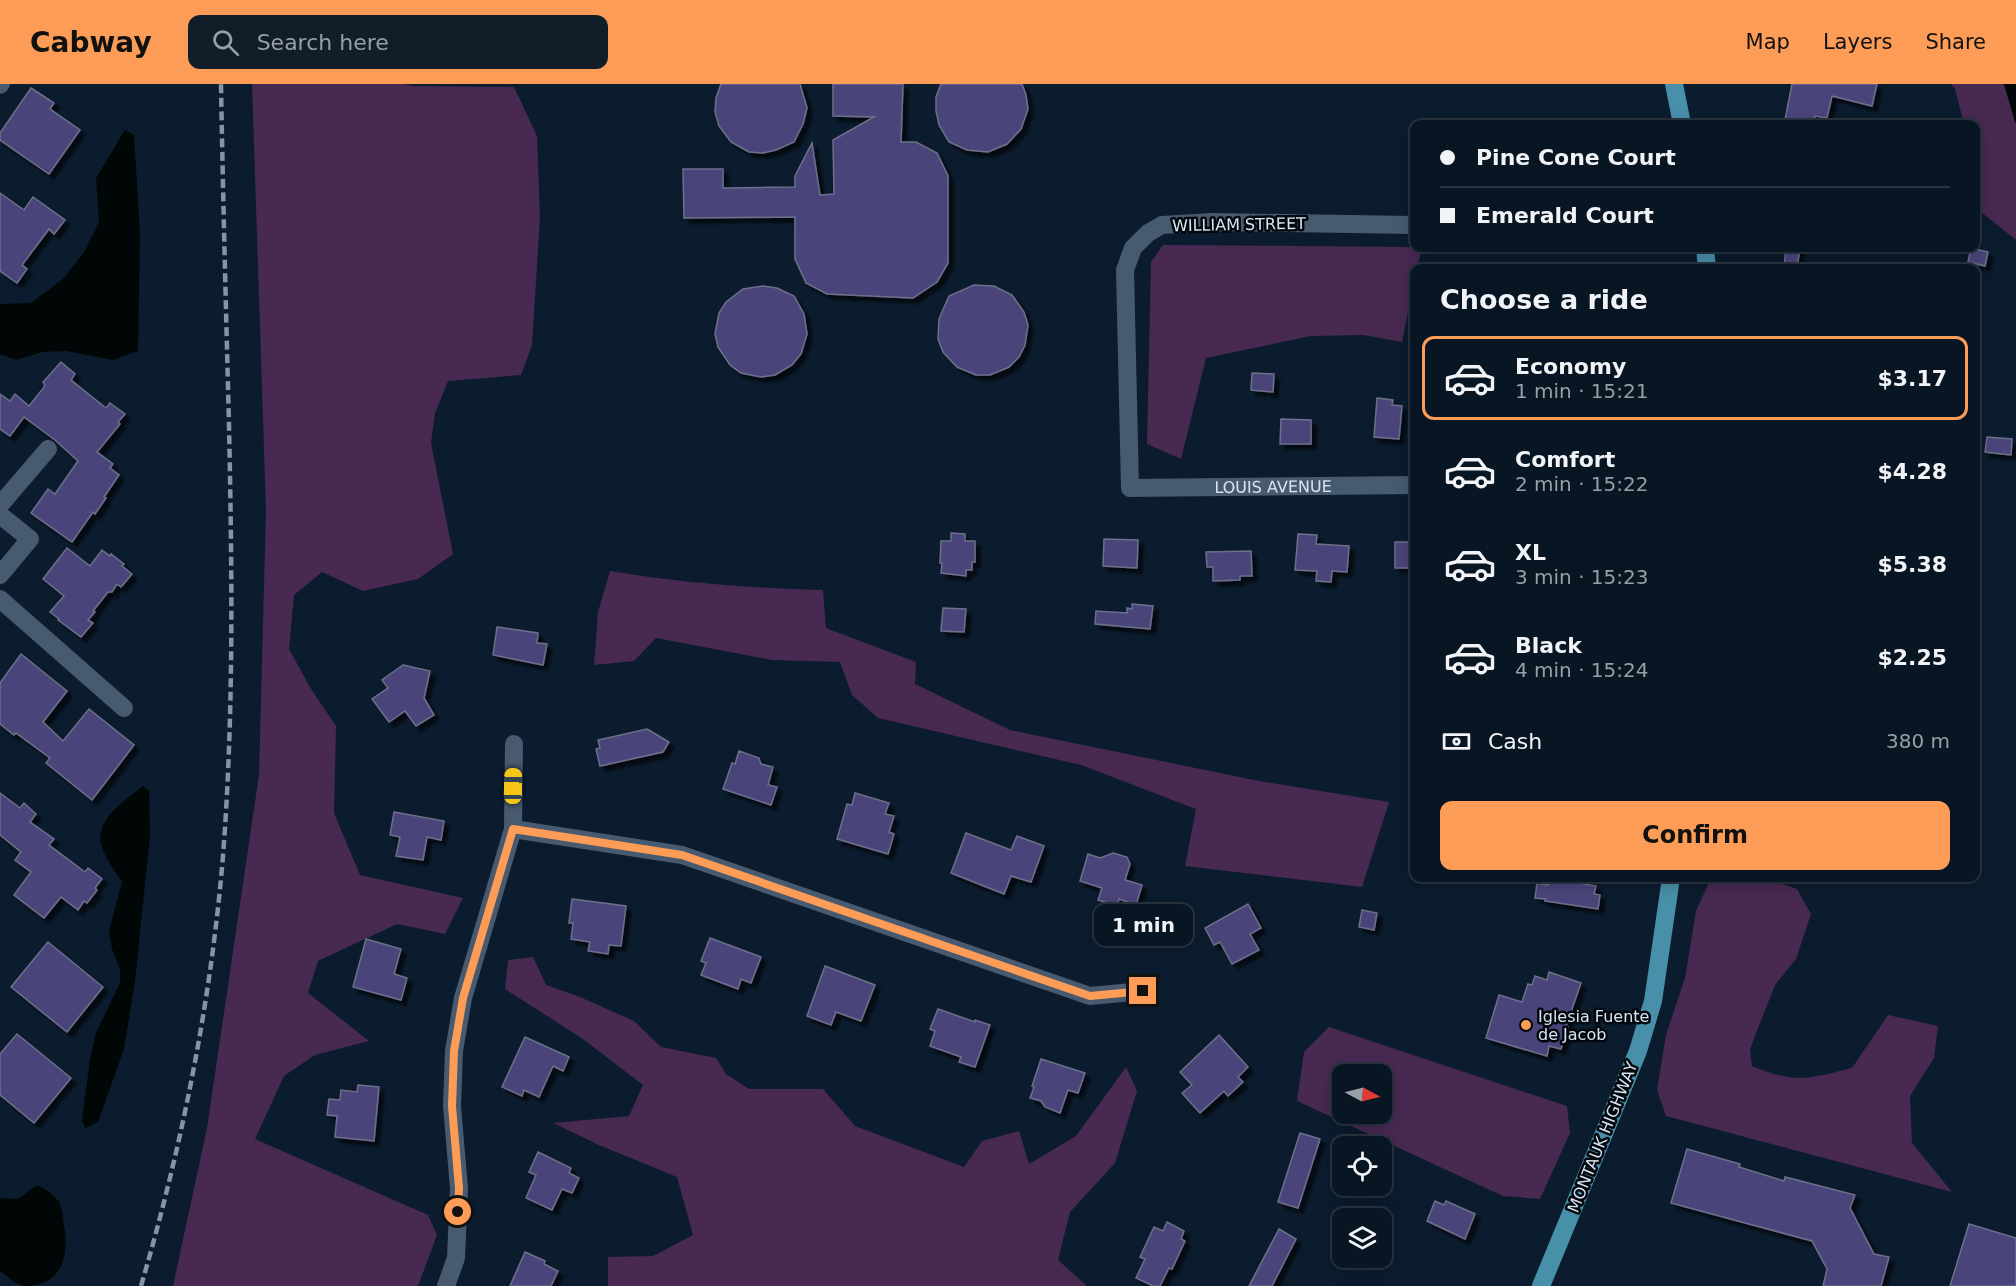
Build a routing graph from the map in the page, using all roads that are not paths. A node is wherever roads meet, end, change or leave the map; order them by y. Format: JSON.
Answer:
{"nodes":[{"id":1,"x":1674,"y":84,"type":"edge"},
{"id":2,"x":1681,"y":120,"type":"edge"},
{"id":3,"x":1410,"y":225,"type":"edge"},
{"id":4,"x":48,"y":449,"type":"dead end"},
{"id":5,"x":1410,"y":485,"type":"edge"},
{"id":6,"x":1130,"y":488,"type":"joint"},
{"id":7,"x":0,"y":505,"type":"edge"},
{"id":8,"x":0,"y":515,"type":"edge"},
{"id":9,"x":0,"y":575,"type":"edge"},
{"id":10,"x":0,"y":599,"type":"edge"},
{"id":11,"x":124,"y":708,"type":"dead end"},
{"id":12,"x":514,"y":744,"type":"dead end"},
{"id":13,"x":513,"y":829,"type":"junction"},
{"id":14,"x":1670,"y":882,"type":"edge"},
{"id":15,"x":1143,"y":991,"type":"dead end"},
{"id":16,"x":446,"y":1286,"type":"edge"},
{"id":17,"x":1541,"y":1286,"type":"edge"}],
"edges":[{"from":1,"to":2,"type":"main road"},
{"from":3,"to":6,"type":"street","name":"WILLIAM STREET"},
{"from":4,"to":7,"type":"street"},
{"from":5,"to":6,"type":"street","name":"LOUIS AVENUE"},
{"from":8,"to":9,"type":"street"},
{"from":10,"to":11,"type":"street"},
{"from":12,"to":13,"type":"street"},
{"from":13,"to":15,"type":"street"},
{"from":13,"to":16,"type":"street"},
{"from":14,"to":17,"type":"main road","name":"MONTAUK HIGHWAY"}]}
